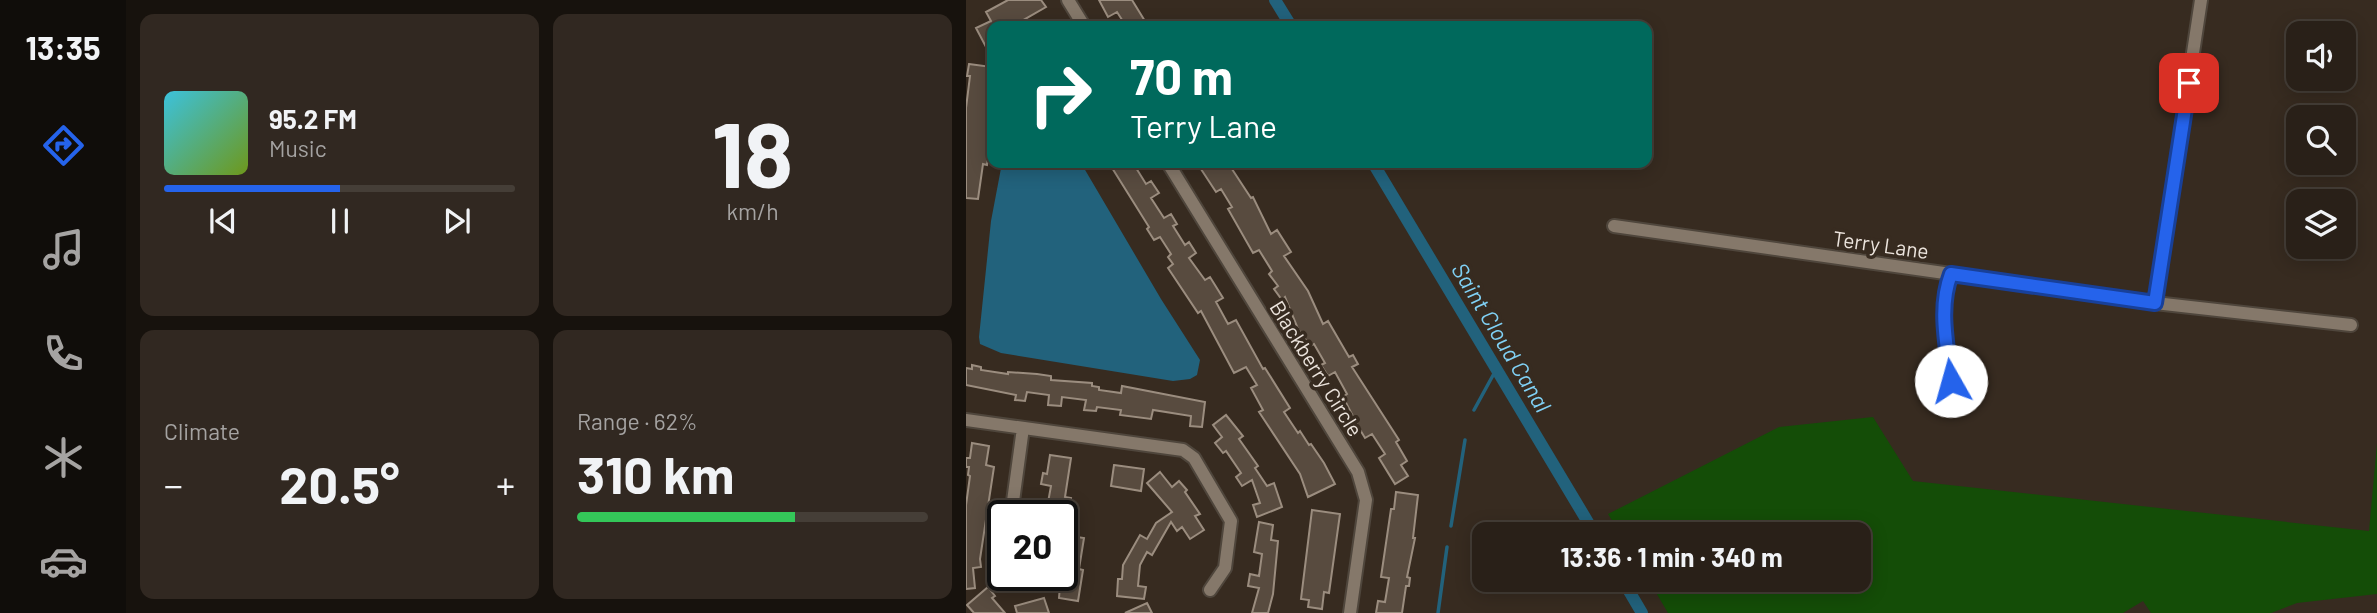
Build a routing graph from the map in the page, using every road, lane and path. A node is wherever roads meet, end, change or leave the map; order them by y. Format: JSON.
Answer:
{"nodes":[{"id":1,"x":1068,"y":0,"type":"edge"},
{"id":2,"x":2201,"y":0,"type":"edge"},
{"id":3,"x":1081,"y":21,"type":"edge"},
{"id":4,"x":1171,"y":168,"type":"edge"},
{"id":5,"x":1614,"y":226,"type":"dead end"},
{"id":6,"x":1951,"y":274,"type":"junction"},
{"id":7,"x":2155,"y":303,"type":"junction"},
{"id":8,"x":2351,"y":326,"type":"dead end"},
{"id":9,"x":1951,"y":381,"type":"dead end"},
{"id":10,"x":966,"y":420,"type":"edge"},
{"id":11,"x":1023,"y":428,"type":"junction"},
{"id":12,"x":1013,"y":500,"type":"edge"},
{"id":13,"x":1210,"y":590,"type":"dead end"},
{"id":14,"x":1350,"y":613,"type":"edge"}],
"edges":[{"from":1,"to":3,"type":"street"},
{"from":2,"to":7,"type":"street"},
{"from":4,"to":14,"type":"street","name":"Blackberry Circle"},
{"from":5,"to":6,"type":"street","name":"Terry Lane"},
{"from":6,"to":7,"type":"street","name":"Terry Lane"},
{"from":6,"to":9,"type":"lane"},
{"from":7,"to":8,"type":"street","name":"Terry Lane"},
{"from":10,"to":11,"type":"street"},
{"from":11,"to":12,"type":"street"},
{"from":11,"to":13,"type":"street"}]}
